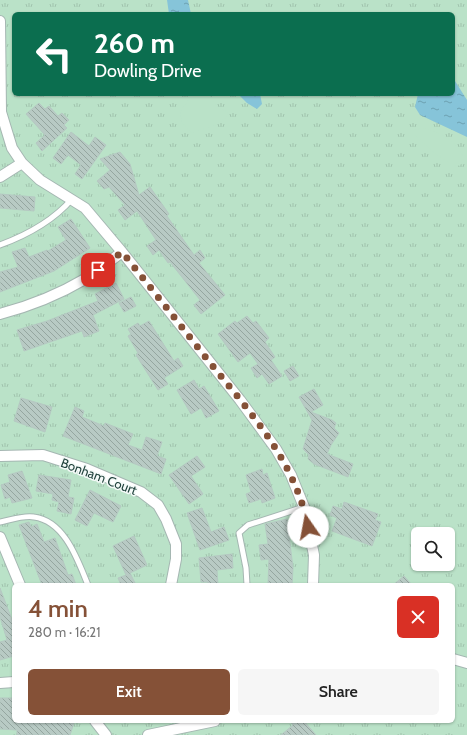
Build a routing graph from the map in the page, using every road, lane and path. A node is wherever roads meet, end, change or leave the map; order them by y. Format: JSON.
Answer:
{"nodes":[{"id":1,"x":0,"y":21,"type":"edge"},
{"id":2,"x":22,"y":162,"type":"junction"},
{"id":3,"x":0,"y":176,"type":"edge"},
{"id":4,"x":72,"y":199,"type":"junction"},
{"id":5,"x":0,"y":245,"type":"edge"},
{"id":6,"x":122,"y":252,"type":"junction"},
{"id":7,"x":0,"y":314,"type":"edge"},
{"id":8,"x":0,"y":456,"type":"edge"},
{"id":9,"x":304,"y":507,"type":"junction"},
{"id":10,"x":0,"y":522,"type":"edge"},
{"id":11,"x":0,"y":537,"type":"edge"},
{"id":12,"x":19,"y":583,"type":"edge"},
{"id":13,"x":87,"y":583,"type":"edge"},
{"id":14,"x":171,"y":583,"type":"edge"},
{"id":15,"x":247,"y":583,"type":"edge"},
{"id":16,"x":313,"y":583,"type":"edge"},
{"id":17,"x":455,"y":660,"type":"edge"},
{"id":18,"x":467,"y":663,"type":"edge"},
{"id":19,"x":12,"y":682,"type":"edge"},
{"id":20,"x":0,"y":683,"type":"edge"},
{"id":21,"x":97,"y":723,"type":"edge"},
{"id":22,"x":205,"y":723,"type":"edge"},
{"id":23,"x":106,"y":735,"type":"edge"},
{"id":24,"x":148,"y":735,"type":"edge"}],
"edges":[{"from":1,"to":2,"type":"street"},
{"from":2,"to":3,"type":"street"},
{"from":2,"to":4,"type":"street"},
{"from":4,"to":5,"type":"lane"},
{"from":4,"to":6,"type":"street"},
{"from":6,"to":7,"type":"street"},
{"from":6,"to":9,"type":"street"},
{"from":8,"to":14,"type":"street","name":"Bonham Court"},
{"from":9,"to":15,"type":"lane"},
{"from":9,"to":16,"type":"street"},
{"from":10,"to":13,"type":"lane"},
{"from":11,"to":12,"type":"street"},
{"from":17,"to":18,"type":"street"},
{"from":19,"to":20,"type":"street"},
{"from":21,"to":23,"type":"street"},
{"from":22,"to":24,"type":"street"}]}
